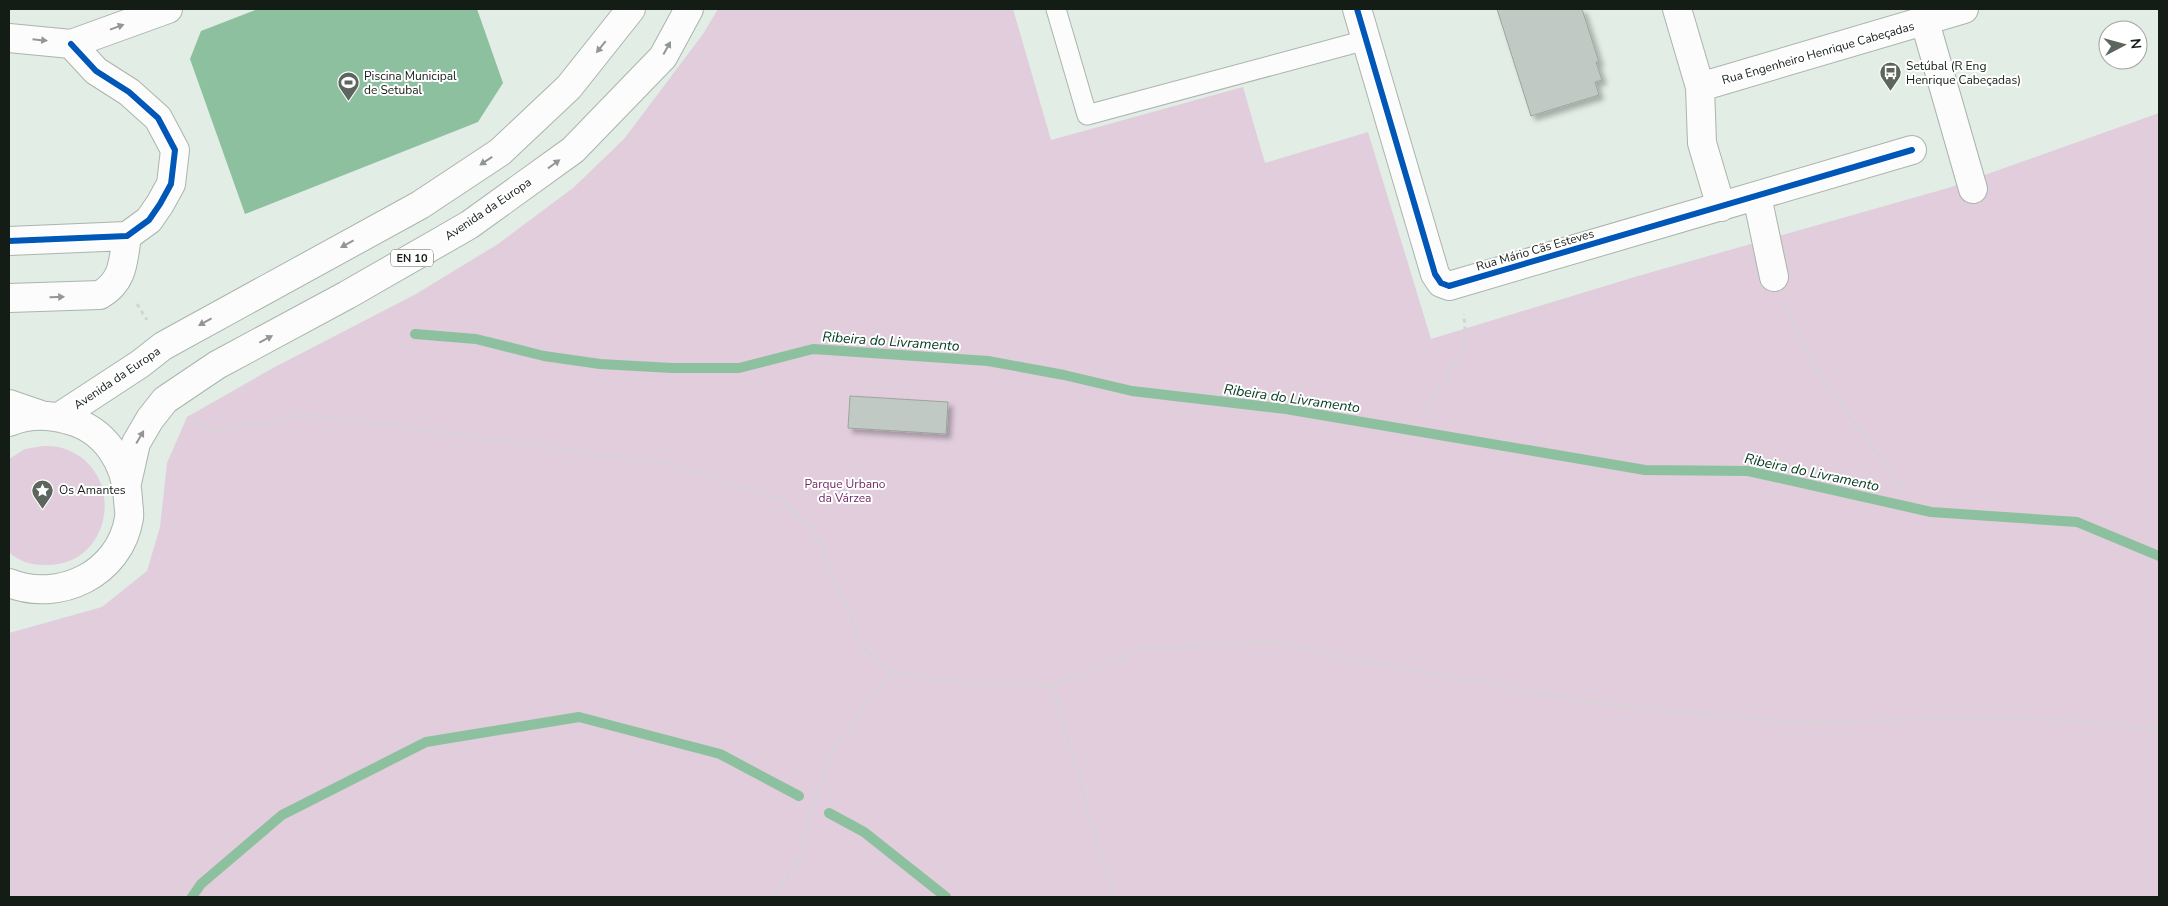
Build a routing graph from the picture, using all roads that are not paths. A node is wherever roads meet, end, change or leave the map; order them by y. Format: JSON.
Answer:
{"nodes":[{"id":1,"x":168,"y":9,"type":"edge"},
{"id":2,"x":631,"y":9,"type":"edge"},
{"id":3,"x":690,"y":9,"type":"edge"},
{"id":4,"x":1056,"y":9,"type":"edge"},
{"id":5,"x":1357,"y":9,"type":"edge"},
{"id":6,"x":1677,"y":9,"type":"edge"},
{"id":7,"x":1964,"y":9,"type":"edge"},
{"id":8,"x":1925,"y":22,"type":"junction"},
{"id":9,"x":9,"y":38,"type":"edge"},
{"id":10,"x":1366,"y":40,"type":"junction"},
{"id":11,"x":71,"y":44,"type":"junction"},
{"id":12,"x":1700,"y":88,"type":"junction"},
{"id":13,"x":1912,"y":150,"type":"dead end"},
{"id":14,"x":1973,"y":189,"type":"dead end"},
{"id":15,"x":1757,"y":196,"type":"junction"},
{"id":16,"x":1721,"y":207,"type":"junction"},
{"id":17,"x":127,"y":236,"type":"junction"},
{"id":18,"x":9,"y":240,"type":"edge"},
{"id":19,"x":1774,"y":277,"type":"road end"},
{"id":20,"x":9,"y":298,"type":"edge"},
{"id":21,"x":9,"y":404,"type":"edge"},
{"id":22,"x":50,"y":416,"type":"junction"},
{"id":23,"x":9,"y":422,"type":"edge"},
{"id":24,"x":127,"y":483,"type":"junction"},
{"id":25,"x":14,"y":589,"type":"edge"}],
"edges":[{"from":11,"to":1,"type":"street","one_way":true},
{"from":2,"to":22,"type":"street","name":"Avenida da Europa","one_way":true},
{"from":24,"to":3,"type":"street","name":"Avenida da Europa","number":"EN 10","one_way":true},
{"from":4,"to":10,"type":"lane"},
{"from":5,"to":10,"type":"street","name":"Rua Mário Cãs Esteves"},
{"from":6,"to":12,"type":"street"},
{"from":7,"to":8,"type":"street","name":"Rua Engenheiro Henrique Cabeçadas"},
{"from":8,"to":12,"type":"street","name":"Rua Engenheiro Henrique Cabeçadas"},
{"from":8,"to":14,"type":"street"},
{"from":9,"to":11,"type":"street","one_way":true},
{"from":10,"to":16,"type":"street","name":"Rua Mário Cãs Esteves"},
{"from":11,"to":17,"type":"street"},
{"from":12,"to":16,"type":"street"},
{"from":13,"to":15,"type":"street","name":"Rua Mário Cãs Esteves"},
{"from":15,"to":16,"type":"street","name":"Rua Mário Cãs Esteves"},
{"from":15,"to":19,"type":"street"},
{"from":17,"to":18,"type":"street"},
{"from":20,"to":17,"type":"street","one_way":true},
{"from":21,"to":22,"type":"street"},
{"from":22,"to":23,"type":"street"},
{"from":22,"to":24,"type":"street"},
{"from":24,"to":25,"type":"street"}]}
